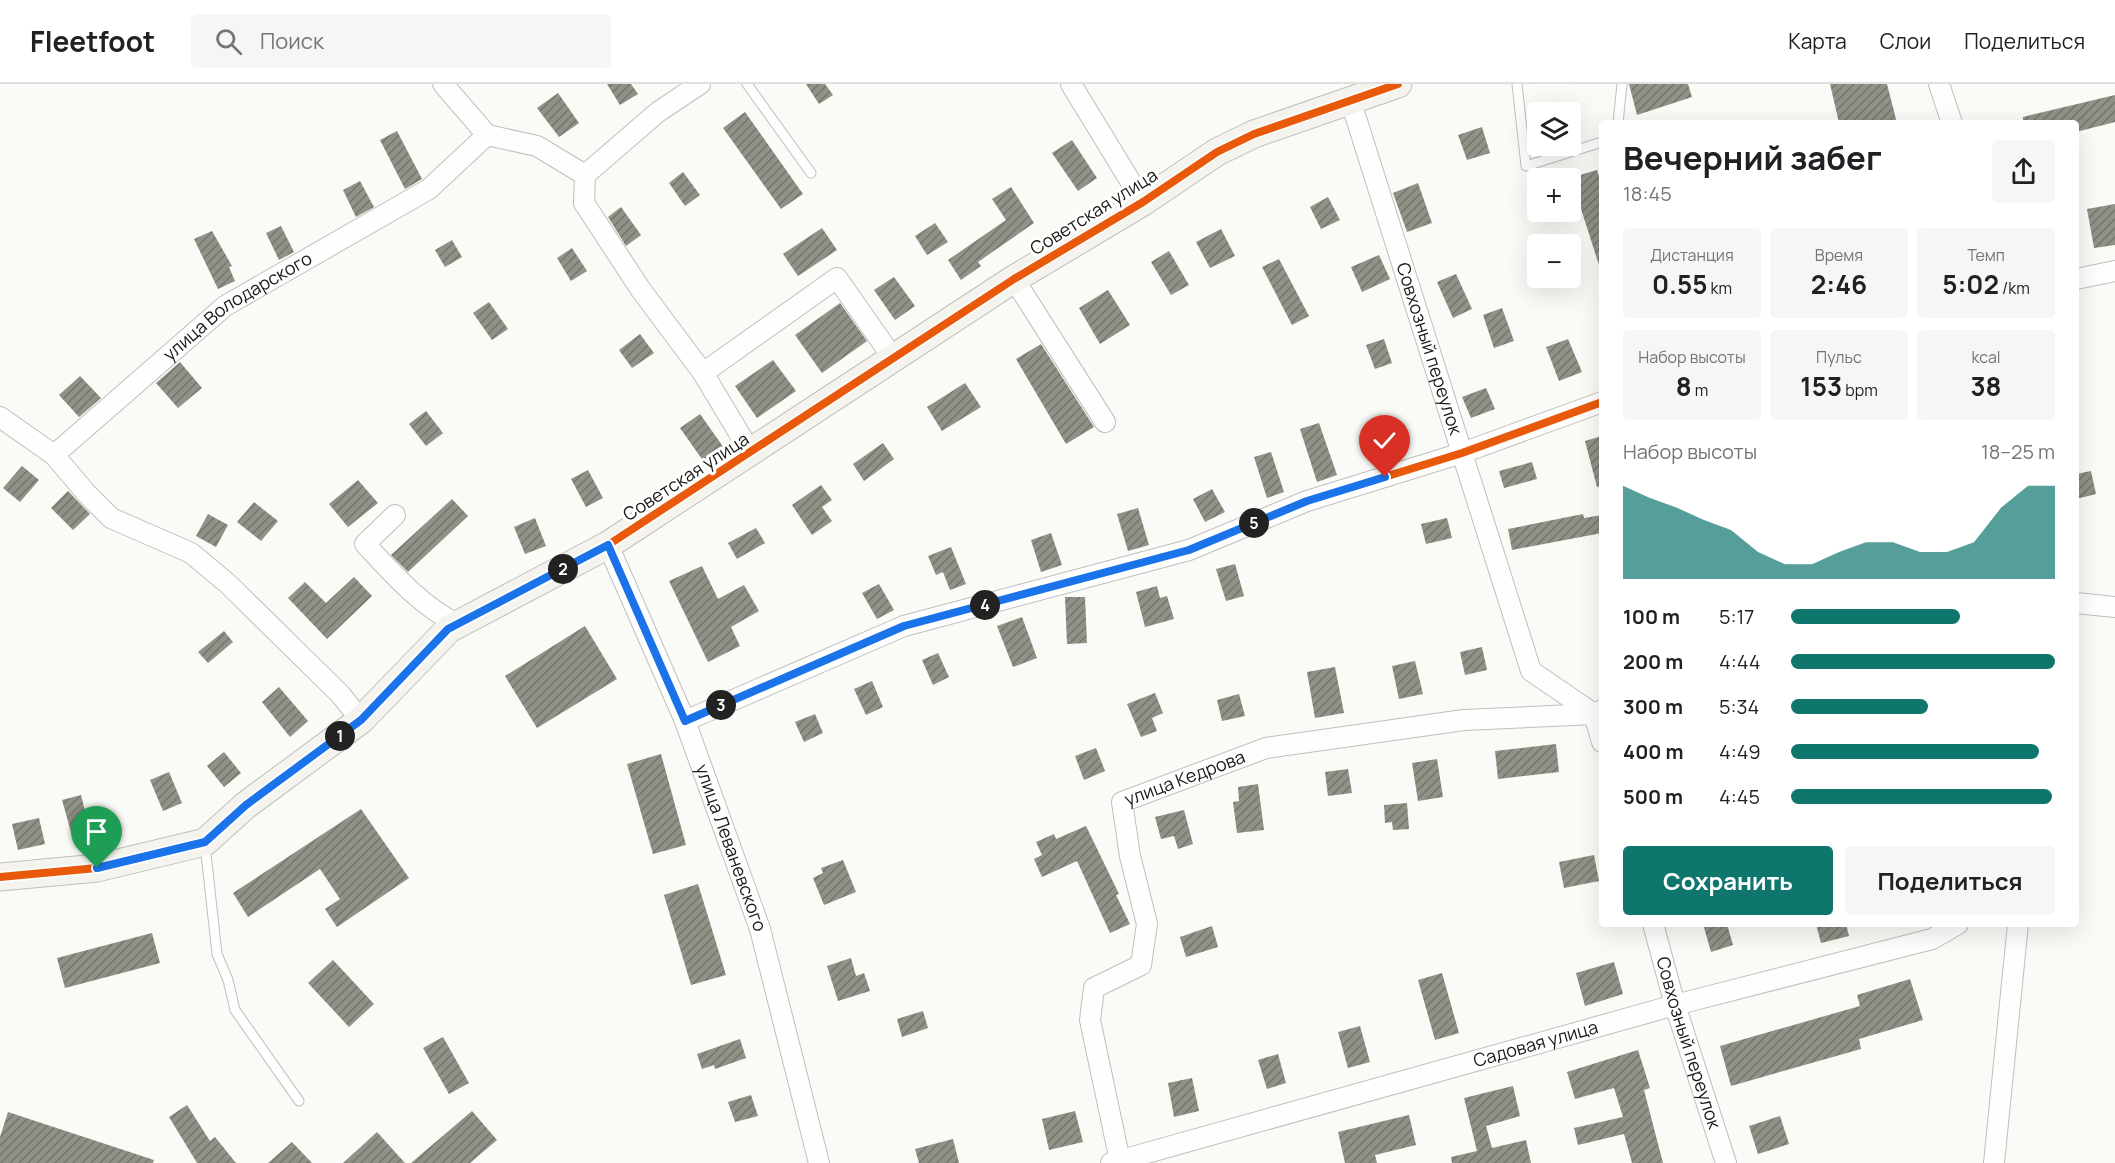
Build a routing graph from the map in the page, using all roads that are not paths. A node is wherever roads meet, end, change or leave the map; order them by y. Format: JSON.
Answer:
{"nodes":[{"id":1,"x":443,"y":84,"type":"edge"},
{"id":2,"x":747,"y":84,"type":"edge"},
{"id":3,"x":1071,"y":84,"type":"edge"},
{"id":4,"x":1398,"y":84,"type":"edge"},
{"id":5,"x":1517,"y":84,"type":"edge"},
{"id":6,"x":1622,"y":84,"type":"edge"},
{"id":7,"x":1939,"y":84,"type":"edge"},
{"id":8,"x":692,"y":87,"type":"edge"},
{"id":9,"x":1350,"y":99,"type":"junction"},
{"id":10,"x":1618,"y":120,"type":"edge"},
{"id":11,"x":1951,"y":120,"type":"edge"},
{"id":12,"x":487,"y":135,"type":"junction"},
{"id":13,"x":1599,"y":143,"type":"edge"},
{"id":14,"x":811,"y":173,"type":"dead end"},
{"id":15,"x":585,"y":175,"type":"junction"},
{"id":16,"x":1143,"y":202,"type":"junction"},
{"id":17,"x":2115,"y":271,"type":"edge"},
{"id":18,"x":2079,"y":278,"type":"edge"},
{"id":19,"x":1014,"y":279,"type":"junction"},
{"id":20,"x":893,"y":358,"type":"junction"},
{"id":21,"x":703,"y":373,"type":"junction"},
{"id":22,"x":1599,"y":403,"type":"edge"},
{"id":23,"x":0,"y":417,"type":"edge"},
{"id":24,"x":1105,"y":422,"type":"dead end"},
{"id":25,"x":751,"y":453,"type":"junction"},
{"id":26,"x":1462,"y":453,"type":"junction"},
{"id":27,"x":54,"y":455,"type":"junction"},
{"id":28,"x":395,"y":515,"type":"dead end"},
{"id":29,"x":608,"y":545,"type":"junction"},
{"id":30,"x":2079,"y":603,"type":"edge"},
{"id":31,"x":2115,"y":606,"type":"edge"},
{"id":32,"x":457,"y":624,"type":"junction"},
{"id":33,"x":1598,"y":712,"type":"edge"},
{"id":34,"x":361,"y":720,"type":"junction"},
{"id":35,"x":685,"y":721,"type":"junction"},
{"id":36,"x":205,"y":842,"type":"junction"},
{"id":37,"x":0,"y":877,"type":"edge"},
{"id":38,"x":1654,"y":927,"type":"edge"},
{"id":39,"x":1953,"y":927,"type":"edge"},
{"id":40,"x":2018,"y":927,"type":"edge"},
{"id":41,"x":1675,"y":1005,"type":"junction"},
{"id":42,"x":299,"y":1101,"type":"dead end"},
{"id":43,"x":1116,"y":1162,"type":"edge"},
{"id":44,"x":819,"y":1163,"type":"edge"},
{"id":45,"x":1726,"y":1163,"type":"edge"},
{"id":46,"x":1994,"y":1163,"type":"edge"}],
"edges":[{"from":1,"to":12,"type":"street"},
{"from":2,"to":14,"type":"lane"},
{"from":3,"to":16,"type":"street"},
{"from":4,"to":9,"type":"street","name":"Советская улица"},
{"from":5,"to":13,"type":"lane"},
{"from":6,"to":10,"type":"lane"},
{"from":7,"to":11,"type":"street"},
{"from":8,"to":15,"type":"street"},
{"from":9,"to":16,"type":"street","name":"Советская улица"},
{"from":9,"to":26,"type":"street","name":"Совхозный переулок"},
{"from":12,"to":15,"type":"street"},
{"from":12,"to":27,"type":"street","name":"улица Володарского"},
{"from":15,"to":21,"type":"street"},
{"from":16,"to":19,"type":"street","name":"Советская улица"},
{"from":17,"to":18,"type":"street"},
{"from":19,"to":20,"type":"street","name":"Советская улица"},
{"from":19,"to":24,"type":"street"},
{"from":20,"to":21,"type":"street"},
{"from":20,"to":25,"type":"street","name":"Советская улица"},
{"from":21,"to":25,"type":"street"},
{"from":22,"to":26,"type":"street"},
{"from":23,"to":27,"type":"street"},
{"from":25,"to":29,"type":"street","name":"Советская улица"},
{"from":26,"to":33,"type":"street","name":"Совхозный переулок"},
{"from":26,"to":35,"type":"street"},
{"from":27,"to":34,"type":"street"},
{"from":28,"to":32,"type":"street"},
{"from":29,"to":32,"type":"street","name":"Советская улица"},
{"from":29,"to":35,"type":"street","name":"улица Леваневского"},
{"from":30,"to":31,"type":"street"},
{"from":32,"to":34,"type":"street","name":"Советская улица"},
{"from":33,"to":43,"type":"street","name":"улица Кедрова"},
{"from":34,"to":36,"type":"street","name":"Советская улица"},
{"from":35,"to":44,"type":"street","name":"улица Леваневского"},
{"from":36,"to":37,"type":"street","name":"Советская улица"},
{"from":36,"to":42,"type":"lane"},
{"from":38,"to":41,"type":"street","name":"Совхозный переулок"},
{"from":39,"to":41,"type":"street","name":"Садовая улица"},
{"from":40,"to":46,"type":"street"},
{"from":41,"to":43,"type":"street","name":"Садовая улица"},
{"from":41,"to":45,"type":"street","name":"Совхозный переулок"}]}
